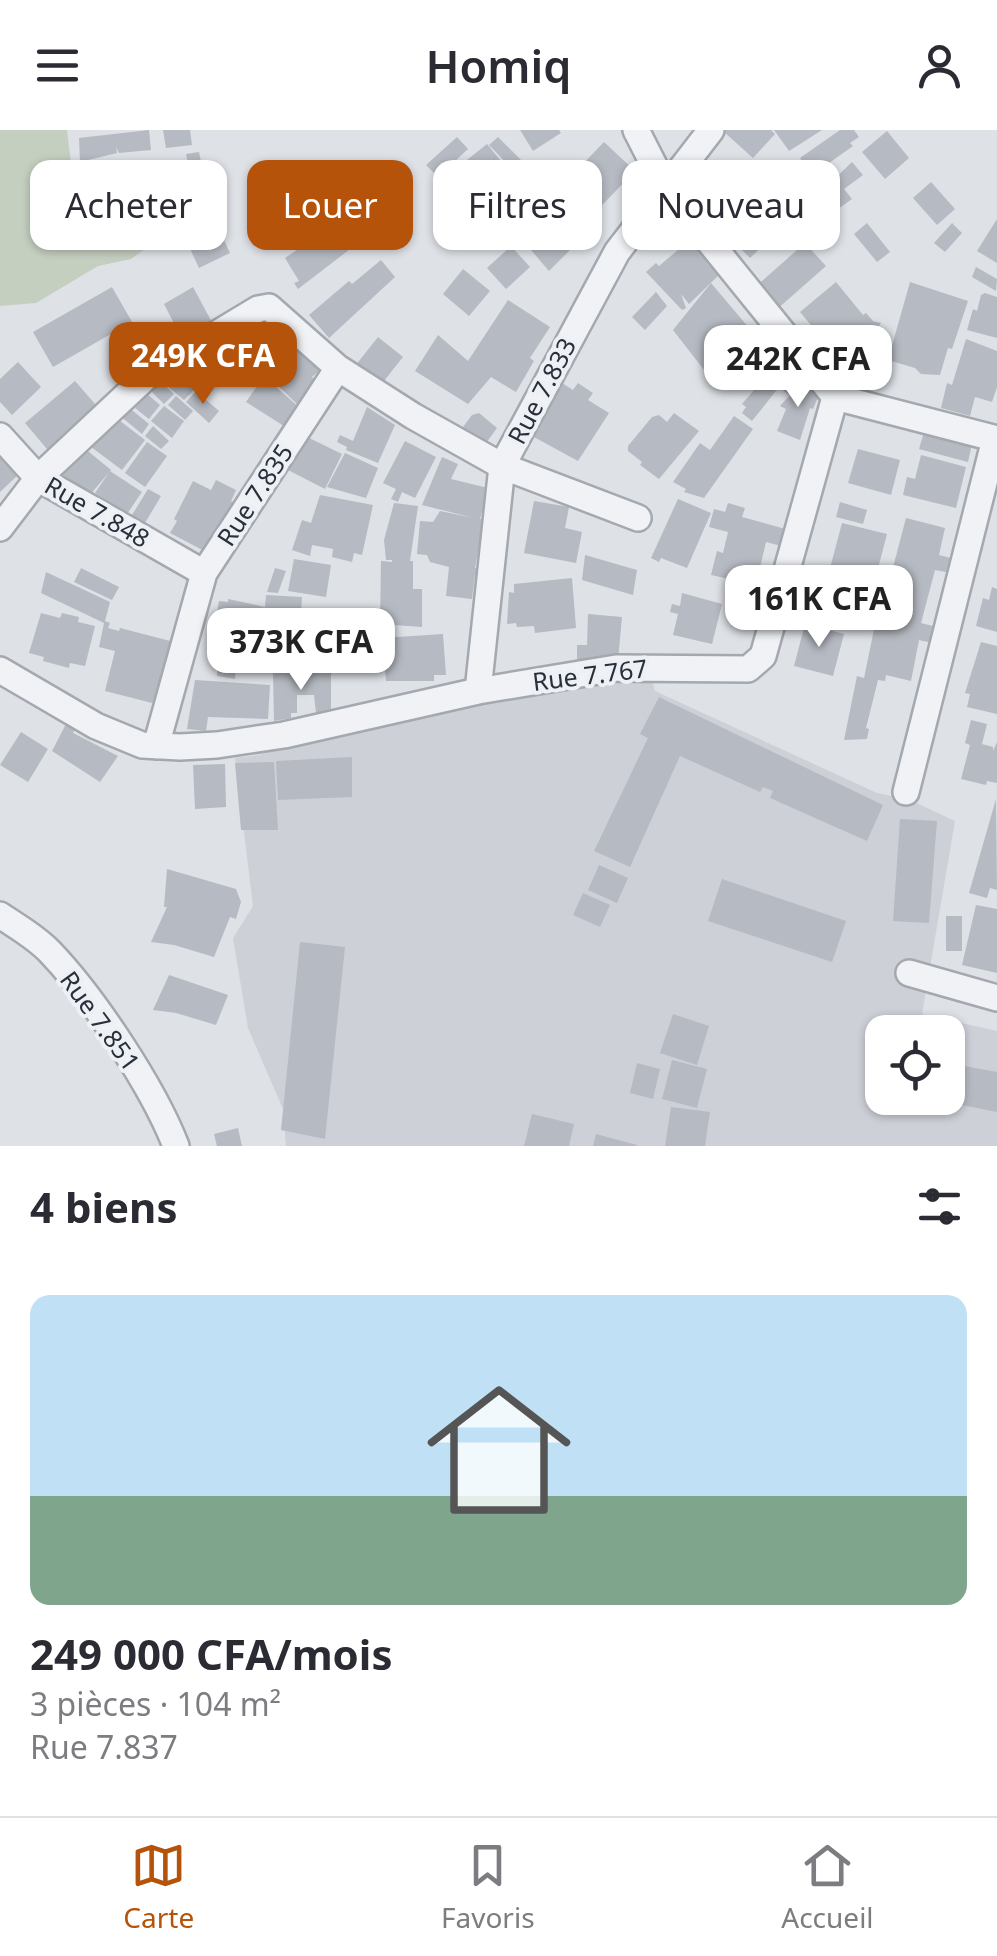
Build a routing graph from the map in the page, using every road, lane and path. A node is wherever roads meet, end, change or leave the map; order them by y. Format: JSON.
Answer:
{"nodes":[{"id":1,"x":636,"y":130,"type":"edge"},
{"id":2,"x":711,"y":130,"type":"edge"},
{"id":3,"x":651,"y":160,"type":"edge"},
{"id":4,"x":686,"y":160,"type":"edge"},
{"id":5,"x":622,"y":244,"type":"edge"},
{"id":6,"x":715,"y":250,"type":"edge"},
{"id":7,"x":338,"y":368,"type":"junction"},
{"id":8,"x":834,"y":397,"type":"junction"},
{"id":9,"x":0,"y":436,"type":"edge"},
{"id":10,"x":996,"y":439,"type":"edge"},
{"id":11,"x":502,"y":466,"type":"junction"},
{"id":12,"x":38,"y":478,"type":"junction"},
{"id":13,"x":638,"y":518,"type":"dead end"},
{"id":14,"x":0,"y":528,"type":"edge"},
{"id":15,"x":204,"y":574,"type":"junction"},
{"id":16,"x":0,"y":670,"type":"edge"},
{"id":17,"x":478,"y":691,"type":"junction"},
{"id":18,"x":156,"y":746,"type":"junction"},
{"id":19,"x":906,"y":792,"type":"dead end"},
{"id":20,"x":0,"y":914,"type":"edge"},
{"id":21,"x":909,"y":974,"type":"dead end"},
{"id":22,"x":997,"y":998,"type":"edge"},
{"id":23,"x":176,"y":1146,"type":"edge"}],
"edges":[{"from":1,"to":3,"type":"street"},
{"from":2,"to":4,"type":"street","name":"Rue 7.833"},
{"from":5,"to":11,"type":"street","name":"Rue 7.833"},
{"from":6,"to":8,"type":"street"},
{"from":7,"to":11,"type":"street"},
{"from":7,"to":12,"type":"street"},
{"from":7,"to":15,"type":"street","name":"Rue 7.835"},
{"from":8,"to":10,"type":"street"},
{"from":8,"to":17,"type":"street","name":"Rue 7.767"},
{"from":9,"to":12,"type":"street","name":"Rue 7.848"},
{"from":10,"to":19,"type":"street"},
{"from":11,"to":13,"type":"street"},
{"from":11,"to":17,"type":"street","name":"Rue 7.833"},
{"from":12,"to":14,"type":"street"},
{"from":12,"to":15,"type":"street","name":"Rue 7.848"},
{"from":15,"to":18,"type":"street","name":"Rue 7.835"},
{"from":16,"to":18,"type":"street","name":"Rue 7.767"},
{"from":17,"to":18,"type":"street","name":"Rue 7.767"},
{"from":20,"to":23,"type":"street","name":"Rue 7.851"},
{"from":21,"to":22,"type":"street"}]}
